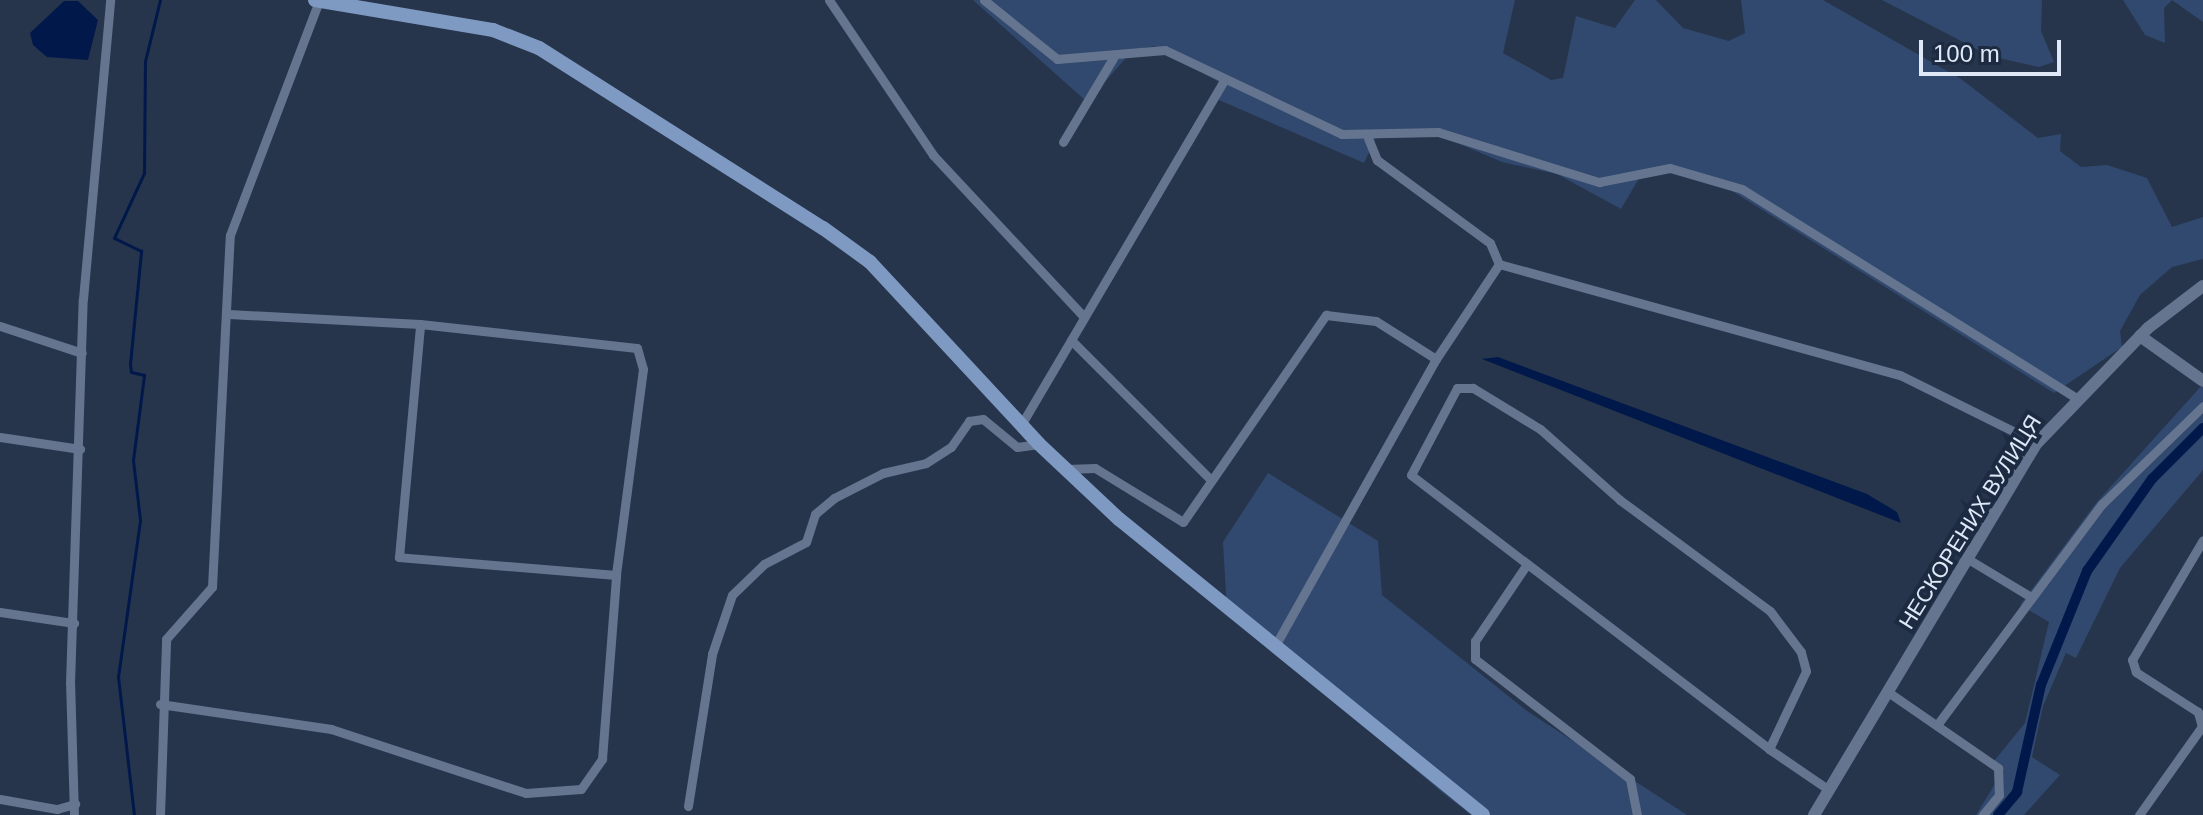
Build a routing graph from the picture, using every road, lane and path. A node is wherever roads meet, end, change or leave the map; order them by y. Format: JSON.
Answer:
{"nodes":[{"id":1,"x":110,"y":0,"type":"edge"},
{"id":2,"x":317,"y":0,"type":"edge"},
{"id":3,"x":829,"y":0,"type":"edge"},
{"id":4,"x":984,"y":0,"type":"edge"},
{"id":5,"x":382,"y":5,"type":"edge"},
{"id":6,"x":1113,"y":58,"type":"junction"},
{"id":7,"x":1224,"y":81,"type":"junction"},
{"id":8,"x":1368,"y":138,"type":"junction"},
{"id":9,"x":1063,"y":142,"type":"dead end"},
{"id":10,"x":1499,"y":264,"type":"junction"},
{"id":11,"x":2203,"y":286,"type":"edge"},
{"id":12,"x":229,"y":314,"type":"junction"},
{"id":13,"x":1084,"y":317,"type":"junction"},
{"id":14,"x":420,"y":324,"type":"junction"},
{"id":15,"x":0,"y":326,"type":"edge"},
{"id":16,"x":2140,"y":336,"type":"junction"},
{"id":17,"x":1071,"y":340,"type":"junction"},
{"id":18,"x":82,"y":353,"type":"junction"},
{"id":19,"x":1436,"y":359,"type":"junction"},
{"id":20,"x":2203,"y":381,"type":"edge"},
{"id":21,"x":2077,"y":398,"type":"junction"},
{"id":22,"x":2203,"y":406,"type":"edge"},
{"id":23,"x":1021,"y":425,"type":"junction"},
{"id":24,"x":0,"y":437,"type":"edge"},
{"id":25,"x":2037,"y":443,"type":"junction"},
{"id":26,"x":1039,"y":444,"type":"junction"},
{"id":27,"x":80,"y":449,"type":"junction"},
{"id":28,"x":1066,"y":469,"type":"junction"},
{"id":29,"x":1209,"y":478,"type":"junction"},
{"id":30,"x":2203,"y":540,"type":"edge"},
{"id":31,"x":1968,"y":559,"type":"junction"},
{"id":32,"x":1527,"y":564,"type":"junction"},
{"id":33,"x":616,"y":575,"type":"junction"},
{"id":34,"x":2031,"y":597,"type":"junction"},
{"id":35,"x":0,"y":612,"type":"edge"},
{"id":36,"x":74,"y":623,"type":"junction"},
{"id":37,"x":1276,"y":644,"type":"junction"},
{"id":38,"x":1888,"y":692,"type":"junction"},
{"id":39,"x":160,"y":704,"type":"junction"},
{"id":40,"x":1937,"y":725,"type":"junction"},
{"id":41,"x":2203,"y":726,"type":"edge"},
{"id":42,"x":1769,"y":749,"type":"junction"},
{"id":43,"x":1829,"y":790,"type":"junction"},
{"id":44,"x":0,"y":799,"type":"edge"},
{"id":45,"x":688,"y":806,"type":"dead end"},
{"id":46,"x":74,"y":810,"type":"edge"},
{"id":47,"x":160,"y":815,"type":"edge"},
{"id":48,"x":1483,"y":815,"type":"edge"},
{"id":49,"x":1637,"y":815,"type":"edge"},
{"id":50,"x":1814,"y":815,"type":"edge"},
{"id":51,"x":1983,"y":815,"type":"edge"},
{"id":52,"x":2139,"y":815,"type":"edge"}],
"edges":[{"from":1,"to":18,"type":"street"},
{"from":2,"to":5,"type":"main road"},
{"from":2,"to":12,"type":"street"},
{"from":3,"to":13,"type":"street"},
{"from":4,"to":6,"type":"street"},
{"from":5,"to":23,"type":"main road"},
{"from":6,"to":7,"type":"street"},
{"from":6,"to":9,"type":"street"},
{"from":7,"to":8,"type":"street"},
{"from":7,"to":13,"type":"street"},
{"from":8,"to":10,"type":"street"},
{"from":8,"to":21,"type":"street"},
{"from":10,"to":19,"type":"street"},
{"from":10,"to":25,"type":"street"},
{"from":11,"to":16,"type":"street","name":"НЕСКОРЕНИХ ВУЛИЦЯ"},
{"from":12,"to":14,"type":"street"},
{"from":12,"to":39,"type":"street"},
{"from":13,"to":17,"type":"street"},
{"from":14,"to":33,"type":"street"},
{"from":14,"to":33,"type":"street"},
{"from":15,"to":18,"type":"street"},
{"from":16,"to":20,"type":"street"},
{"from":16,"to":21,"type":"street","name":"НЕСКОРЕНИХ ВУЛИЦЯ"},
{"from":17,"to":23,"type":"street"},
{"from":17,"to":29,"type":"street"},
{"from":18,"to":27,"type":"street"},
{"from":19,"to":29,"type":"street"},
{"from":19,"to":37,"type":"street"},
{"from":21,"to":25,"type":"street","name":"НЕСКОРЕНИХ ВУЛИЦЯ"},
{"from":22,"to":34,"type":"street"},
{"from":23,"to":26,"type":"main road"},
{"from":24,"to":27,"type":"street"},
{"from":25,"to":31,"type":"street","name":"НЕСКОРЕНИХ ВУЛИЦЯ"},
{"from":26,"to":28,"type":"main road"},
{"from":26,"to":45,"type":"street"},
{"from":27,"to":36,"type":"street"},
{"from":28,"to":29,"type":"street"},
{"from":28,"to":37,"type":"main road"},
{"from":30,"to":41,"type":"street"},
{"from":31,"to":34,"type":"street"},
{"from":31,"to":38,"type":"street","name":"НЕСКОРЕНИХ ВУЛИЦЯ"},
{"from":32,"to":42,"type":"street"},
{"from":32,"to":42,"type":"street"},
{"from":32,"to":49,"type":"street"},
{"from":33,"to":39,"type":"street"},
{"from":34,"to":40,"type":"street"},
{"from":35,"to":36,"type":"street"},
{"from":36,"to":46,"type":"street"},
{"from":37,"to":48,"type":"main road"},
{"from":38,"to":40,"type":"street"},
{"from":38,"to":43,"type":"street","name":"НЕСКОРЕНИХ ВУЛИЦЯ"},
{"from":39,"to":47,"type":"street"},
{"from":40,"to":51,"type":"street"},
{"from":41,"to":52,"type":"street"},
{"from":42,"to":43,"type":"street"},
{"from":43,"to":50,"type":"street","name":"НЕСКОРЕНИХ ВУЛИЦЯ"},
{"from":44,"to":46,"type":"street"}]}
